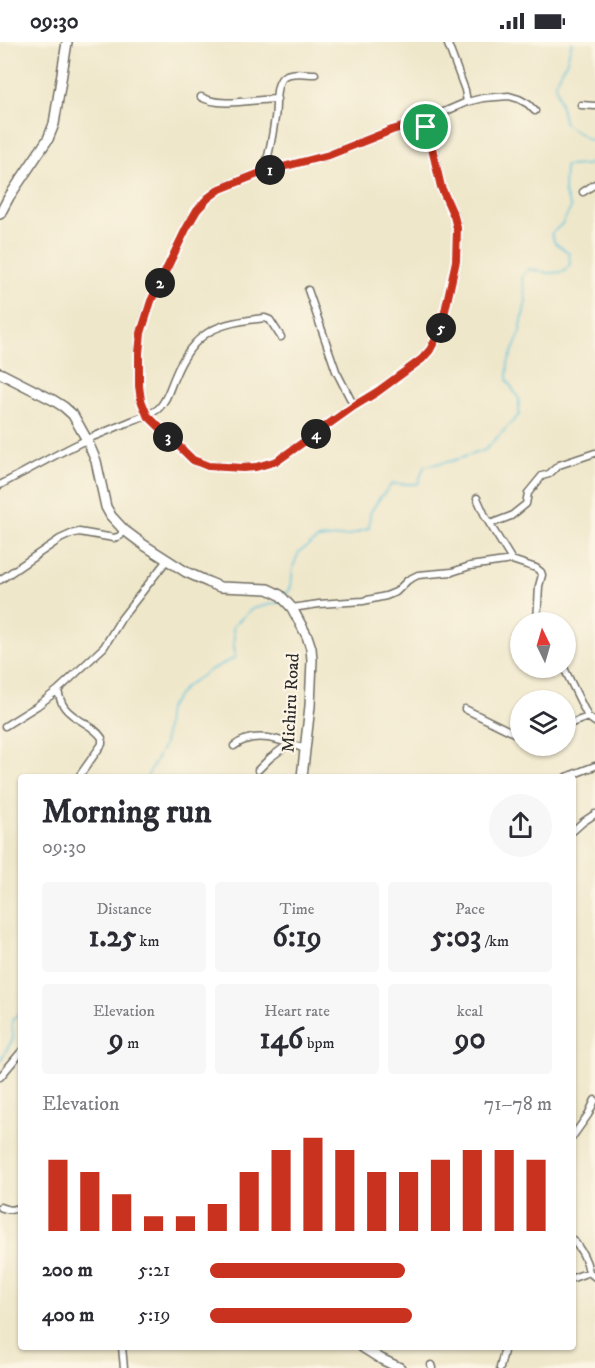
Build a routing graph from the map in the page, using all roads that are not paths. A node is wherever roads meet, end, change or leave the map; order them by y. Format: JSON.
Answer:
{"nodes":[{"id":1,"x":67,"y":42,"type":"edge"},
{"id":2,"x":447,"y":42,"type":"edge"},
{"id":3,"x":315,"y":74,"type":"dead end"},
{"id":4,"x":201,"y":97,"type":"dead end"},
{"id":5,"x":276,"y":99,"type":"junction"},
{"id":6,"x":467,"y":102,"type":"junction"},
{"id":7,"x":581,"y":105,"type":"dead end"},
{"id":8,"x":595,"y":106,"type":"edge"},
{"id":9,"x":535,"y":111,"type":"dead end"},
{"id":10,"x":423,"y":121,"type":"junction"},
{"id":11,"x":263,"y":172,"type":"junction"},
{"id":12,"x":595,"y":184,"type":"edge"},
{"id":13,"x":583,"y":192,"type":"dead end"},
{"id":14,"x":0,"y":214,"type":"edge"},
{"id":15,"x":308,"y":290,"type":"dead end"},
{"id":16,"x":281,"y":337,"type":"dead end"},
{"id":17,"x":0,"y":373,"type":"edge"},
{"id":18,"x":354,"y":406,"type":"junction"},
{"id":19,"x":147,"y":415,"type":"junction"},
{"id":20,"x":87,"y":440,"type":"junction"},
{"id":21,"x":595,"y":453,"type":"edge"},
{"id":22,"x":0,"y":485,"type":"edge"},
{"id":23,"x":477,"y":498,"type":"dead end"},
{"id":24,"x":490,"y":524,"type":"junction"},
{"id":25,"x":124,"y":530,"type":"junction"},
{"id":26,"x":167,"y":560,"type":"junction"},
{"id":27,"x":512,"y":560,"type":"junction"},
{"id":28,"x":0,"y":580,"type":"edge"},
{"id":29,"x":292,"y":608,"type":"junction"},
{"id":30,"x":538,"y":612,"type":"edge"},
{"id":31,"x":569,"y":678,"type":"edge"},
{"id":32,"x":58,"y":690,"type":"junction"},
{"id":33,"x":465,"y":709,"type":"dead end"},
{"id":34,"x":588,"y":717,"type":"junction"},
{"id":35,"x":576,"y":721,"type":"edge"},
{"id":36,"x":595,"y":722,"type":"edge"},
{"id":37,"x":5,"y":726,"type":"dead end"},
{"id":38,"x":510,"y":731,"type":"edge"},
{"id":39,"x":290,"y":743,"type":"junction"},
{"id":40,"x":234,"y":746,"type":"dead end"},
{"id":41,"x":305,"y":748,"type":"junction"},
{"id":42,"x":595,"y":766,"type":"edge"},
{"id":43,"x":258,"y":770,"type":"dead end"},
{"id":44,"x":81,"y":774,"type":"edge"},
{"id":45,"x":302,"y":774,"type":"edge"},
{"id":46,"x":574,"y":774,"type":"edge"},
{"id":47,"x":595,"y":814,"type":"edge"},
{"id":48,"x":576,"y":828,"type":"edge"},
{"id":49,"x":18,"y":1056,"type":"edge"},
{"id":50,"x":0,"y":1077,"type":"edge"},
{"id":51,"x":595,"y":1100,"type":"edge"},
{"id":52,"x":586,"y":1117,"type":"junction"},
{"id":53,"x":595,"y":1119,"type":"edge"},
{"id":54,"x":576,"y":1130,"type":"edge"},
{"id":55,"x":0,"y":1207,"type":"edge"},
{"id":56,"x":18,"y":1209,"type":"edge"},
{"id":57,"x":576,"y":1244,"type":"edge"},
{"id":58,"x":589,"y":1272,"type":"junction"},
{"id":59,"x":576,"y":1277,"type":"edge"},
{"id":60,"x":595,"y":1277,"type":"edge"},
{"id":61,"x":122,"y":1350,"type":"edge"},
{"id":62,"x":367,"y":1350,"type":"edge"},
{"id":63,"x":504,"y":1350,"type":"edge"},
{"id":64,"x":124,"y":1368,"type":"edge"},
{"id":65,"x":400,"y":1368,"type":"edge"},
{"id":66,"x":500,"y":1368,"type":"edge"}],
"edges":[{"from":1,"to":14,"type":"street"},
{"from":2,"to":6,"type":"street"},
{"from":3,"to":5,"type":"street"},
{"from":4,"to":5,"type":"street"},
{"from":5,"to":11,"type":"street"},
{"from":6,"to":9,"type":"street"},
{"from":6,"to":10,"type":"street"},
{"from":7,"to":8,"type":"street"},
{"from":10,"to":11,"type":"street"},
{"from":10,"to":18,"type":"street"},
{"from":11,"to":19,"type":"street"},
{"from":12,"to":13,"type":"street"},
{"from":15,"to":18,"type":"street"},
{"from":16,"to":19,"type":"street"},
{"from":17,"to":20,"type":"street","name":"Michiru Road"},
{"from":18,"to":19,"type":"street"},
{"from":19,"to":20,"type":"street"},
{"from":20,"to":22,"type":"street"},
{"from":20,"to":25,"type":"street","name":"Michiru Road"},
{"from":21,"to":24,"type":"street"},
{"from":23,"to":24,"type":"street"},
{"from":24,"to":27,"type":"street"},
{"from":25,"to":26,"type":"street","name":"Michiru Road"},
{"from":25,"to":28,"type":"street"},
{"from":26,"to":29,"type":"street","name":"Michiru Road"},
{"from":26,"to":32,"type":"street"},
{"from":27,"to":29,"type":"street"},
{"from":27,"to":30,"type":"street"},
{"from":29,"to":41,"type":"street","name":"Michiru Road"},
{"from":31,"to":34,"type":"street"},
{"from":32,"to":37,"type":"street"},
{"from":32,"to":44,"type":"street"},
{"from":33,"to":38,"type":"street"},
{"from":34,"to":35,"type":"street"},
{"from":34,"to":36,"type":"street"},
{"from":39,"to":40,"type":"street"},
{"from":39,"to":41,"type":"street"},
{"from":39,"to":43,"type":"street"},
{"from":41,"to":45,"type":"street","name":"Michiru Road"},
{"from":42,"to":46,"type":"street"},
{"from":47,"to":48,"type":"street"},
{"from":49,"to":50,"type":"street"},
{"from":51,"to":52,"type":"street"},
{"from":52,"to":53,"type":"street"},
{"from":52,"to":54,"type":"street"},
{"from":55,"to":56,"type":"street"},
{"from":57,"to":58,"type":"street"},
{"from":58,"to":59,"type":"street"},
{"from":58,"to":60,"type":"street"},
{"from":61,"to":64,"type":"street"},
{"from":62,"to":65,"type":"street"},
{"from":63,"to":66,"type":"street"}]}
